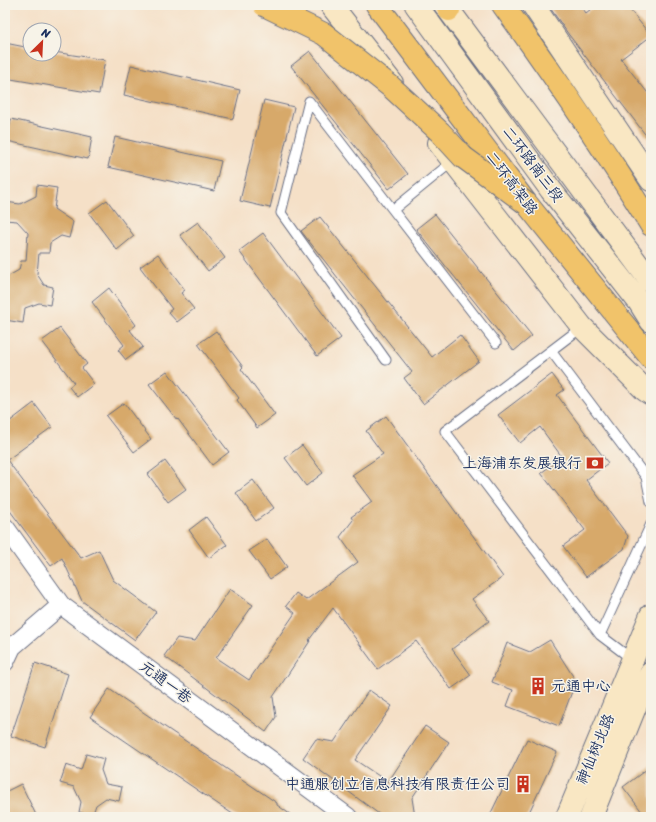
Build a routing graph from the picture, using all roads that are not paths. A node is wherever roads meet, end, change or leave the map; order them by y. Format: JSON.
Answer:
{"nodes":[{"id":1,"x":264,"y":5,"type":"edge"},
{"id":2,"x":331,"y":5,"type":"edge"},
{"id":3,"x":377,"y":5,"type":"edge"},
{"id":4,"x":416,"y":5,"type":"edge"},
{"id":5,"x":503,"y":5,"type":"edge"},
{"id":6,"x":518,"y":5,"type":"edge"},
{"id":7,"x":533,"y":5,"type":"edge"},
{"id":8,"x":447,"y":7,"type":"edge"},
{"id":9,"x":544,"y":62,"type":"junction"},
{"id":10,"x":453,"y":161,"type":"junction"},
{"id":11,"x":651,"y":180,"type":"edge"},
{"id":12,"x":528,"y":204,"type":"junction"},
{"id":13,"x":393,"y":210,"type":"junction"},
{"id":14,"x":651,"y":225,"type":"edge"},
{"id":15,"x":651,"y":282,"type":"edge"},
{"id":16,"x":651,"y":321,"type":"edge"},
{"id":17,"x":582,"y":327,"type":"junction"},
{"id":18,"x":496,"y":343,"type":"dead end"},
{"id":19,"x":551,"y":351,"type":"junction"},
{"id":20,"x":651,"y":358,"type":"edge"},
{"id":21,"x":386,"y":360,"type":"dead end"},
{"id":22,"x":651,"y":394,"type":"edge"},
{"id":23,"x":651,"y":502,"type":"edge"},
{"id":24,"x":651,"y":524,"type":"edge"},
{"id":25,"x":5,"y":527,"type":"edge"},
{"id":26,"x":61,"y":604,"type":"junction"},
{"id":27,"x":651,"y":615,"type":"edge"},
{"id":28,"x":600,"y":635,"type":"junction"},
{"id":29,"x":632,"y":660,"type":"junction"},
{"id":30,"x":5,"y":662,"type":"edge"},
{"id":31,"x":651,"y":673,"type":"edge"},
{"id":32,"x":348,"y":817,"type":"edge"},
{"id":33,"x":567,"y":817,"type":"edge"},
{"id":34,"x":591,"y":817,"type":"edge"}],
"edges":[{"from":1,"to":12,"type":"highway","bridge":true},
{"from":2,"to":10,"type":"main road"},
{"from":3,"to":12,"type":"highway","name":"二环高架路"},
{"from":4,"to":16,"type":"main road","name":"二环路南三段"},
{"from":5,"to":9,"type":"highway"},
{"from":6,"to":9,"type":"highway"},
{"from":7,"to":11,"type":"main road"},
{"from":8,"to":15,"type":"main road","name":"二环路南三段"},
{"from":9,"to":14,"type":"highway"},
{"from":10,"to":13,"type":"lane"},
{"from":10,"to":17,"type":"main road"},
{"from":12,"to":20,"type":"highway","name":"二环高架路"},
{"from":13,"to":18,"type":"lane"},
{"from":13,"to":21,"type":"lane"},
{"from":17,"to":19,"type":"lane"},
{"from":17,"to":22,"type":"main road"},
{"from":19,"to":23,"type":"lane"},
{"from":19,"to":28,"type":"lane"},
{"from":24,"to":28,"type":"lane"},
{"from":25,"to":26,"type":"street","name":"元通一巷"},
{"from":26,"to":30,"type":"street"},
{"from":26,"to":32,"type":"street","name":"元通一巷"},
{"from":27,"to":29,"type":"main road","name":"神仙树北路"},
{"from":28,"to":29,"type":"lane"},
{"from":29,"to":33,"type":"main road","name":"神仙树北路"},
{"from":31,"to":34,"type":"main road"}]}
